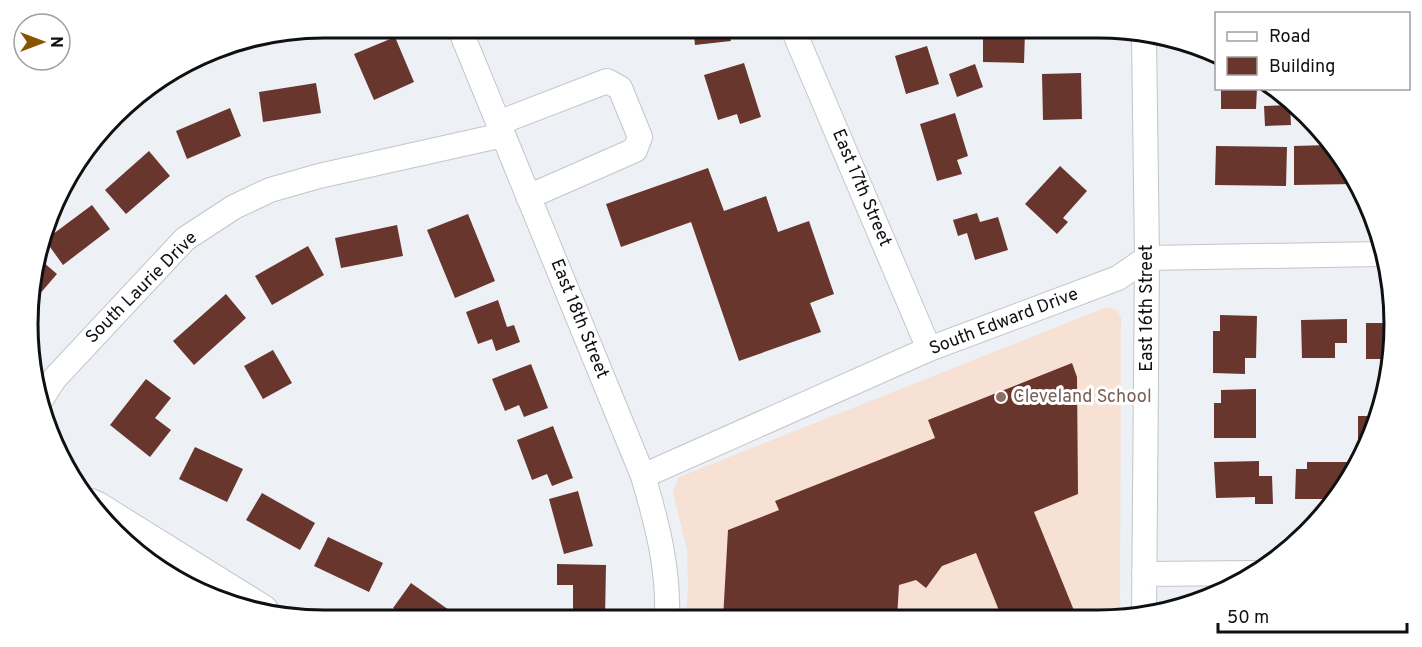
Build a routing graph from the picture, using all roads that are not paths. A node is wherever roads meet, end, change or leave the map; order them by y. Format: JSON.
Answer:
{"nodes":[{"id":1,"x":463,"y":38,"type":"edge"},
{"id":2,"x":797,"y":38,"type":"edge"},
{"id":3,"x":1144,"y":41,"type":"edge"},
{"id":4,"x":500,"y":129,"type":"junction"},
{"id":5,"x":528,"y":196,"type":"junction"},
{"id":6,"x":1376,"y":254,"type":"edge"},
{"id":7,"x":1148,"y":258,"type":"junction"},
{"id":8,"x":929,"y":350,"type":"junction"},
{"id":9,"x":46,"y":392,"type":"edge"},
{"id":10,"x":643,"y":476,"type":"junction"},
{"id":11,"x":105,"y":509,"type":"edge"},
{"id":12,"x":1238,"y":573,"type":"edge"},
{"id":13,"x":1144,"y":574,"type":"junction"},
{"id":14,"x":254,"y":601,"type":"edge"},
{"id":15,"x":1144,"y":606,"type":"edge"},
{"id":16,"x":667,"y":610,"type":"edge"}],
"edges":[{"from":1,"to":4,"type":"street","name":"East 18th Street"},
{"from":2,"to":8,"type":"street","name":"East 17th Street"},
{"from":3,"to":7,"type":"street","name":"East 16th Street"},
{"from":4,"to":5,"type":"street","name":"East 18th Street"},
{"from":4,"to":5,"type":"street","name":"South Laurie Drive"},
{"from":4,"to":9,"type":"street","name":"South Laurie Drive"},
{"from":5,"to":10,"type":"street","name":"East 18th Street"},
{"from":6,"to":7,"type":"street"},
{"from":7,"to":8,"type":"street","name":"South Edward Drive"},
{"from":7,"to":13,"type":"street","name":"East 16th Street"},
{"from":8,"to":10,"type":"street","name":"South Edward Drive"},
{"from":10,"to":16,"type":"street","name":"East 18th Street"},
{"from":11,"to":14,"type":"street"},
{"from":12,"to":13,"type":"street"},
{"from":13,"to":15,"type":"street","name":"East 16th Street"}]}
